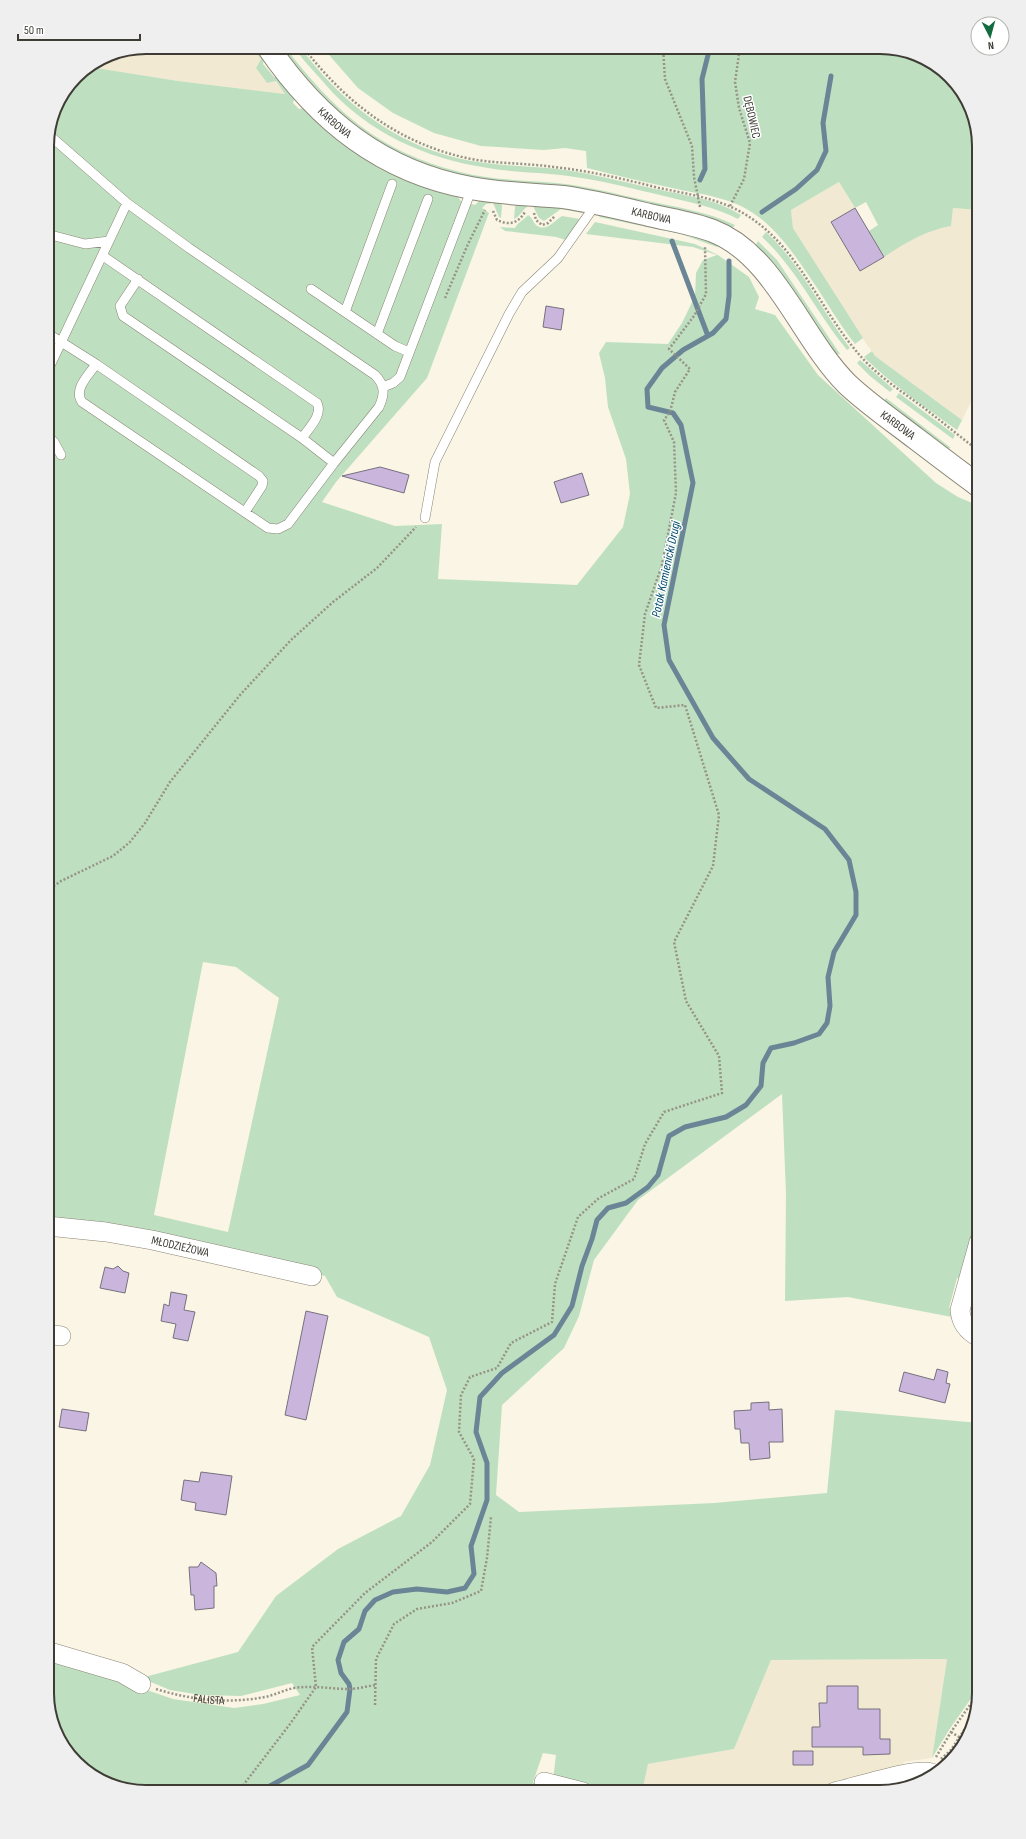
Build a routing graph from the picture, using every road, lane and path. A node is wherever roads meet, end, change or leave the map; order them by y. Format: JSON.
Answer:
{"nodes":[{"id":1,"x":273,"y":54,"type":"edge"},
{"id":2,"x":663,"y":54,"type":"edge"},
{"id":3,"x":739,"y":54,"type":"edge"},
{"id":4,"x":54,"y":139,"type":"edge"},
{"id":5,"x":392,"y":184,"type":"dead end"},
{"id":6,"x":472,"y":188,"type":"junction"},
{"id":7,"x":428,"y":199,"type":"dead end"},
{"id":8,"x":127,"y":203,"type":"junction"},
{"id":9,"x":597,"y":203,"type":"junction"},
{"id":10,"x":730,"y":206,"type":"dead end"},
{"id":11,"x":693,"y":207,"type":"dead end"},
{"id":12,"x":527,"y":209,"type":"dead end"},
{"id":13,"x":532,"y":209,"type":"dead end"},
{"id":14,"x":558,"y":214,"type":"dead end"},
{"id":15,"x":54,"y":236,"type":"edge"},
{"id":16,"x":109,"y":241,"type":"junction"},
{"id":17,"x":700,"y":243,"type":"dead end"},
{"id":18,"x":705,"y":244,"type":"junction"},
{"id":19,"x":711,"y":247,"type":"dead end"},
{"id":20,"x":102,"y":256,"type":"junction"},
{"id":21,"x":138,"y":279,"type":"junction"},
{"id":22,"x":311,"y":289,"type":"dead end"},
{"id":23,"x":443,"y":303,"type":"dead end"},
{"id":24,"x":344,"y":312,"type":"junction"},
{"id":25,"x":377,"y":334,"type":"junction"},
{"id":26,"x":54,"y":337,"type":"edge"},
{"id":27,"x":62,"y":341,"type":"junction"},
{"id":28,"x":409,"y":352,"type":"junction"},
{"id":29,"x":54,"y":358,"type":"edge"},
{"id":30,"x":96,"y":364,"type":"junction"},
{"id":31,"x":383,"y":387,"type":"junction"},
{"id":32,"x":302,"y":438,"type":"junction"},
{"id":33,"x":54,"y":442,"type":"edge"},
{"id":34,"x":61,"y":455,"type":"dead end"},
{"id":35,"x":334,"y":463,"type":"junction"},
{"id":36,"x":972,"y":481,"type":"edge"},
{"id":37,"x":245,"y":512,"type":"junction"},
{"id":38,"x":425,"y":518,"type":"joint"},
{"id":39,"x":54,"y":886,"type":"edge"},
{"id":40,"x":54,"y":1227,"type":"edge"},
{"id":41,"x":972,"y":1267,"type":"edge"},
{"id":42,"x":312,"y":1276,"type":"dead end"},
{"id":43,"x":972,"y":1333,"type":"edge"},
{"id":44,"x":491,"y":1517,"type":"dead end"},
{"id":45,"x":54,"y":1653,"type":"edge"},
{"id":46,"x":141,"y":1684,"type":"joint"},
{"id":47,"x":376,"y":1685,"type":"junction"},
{"id":48,"x":316,"y":1687,"type":"junction"},
{"id":49,"x":971,"y":1703,"type":"edge"},
{"id":50,"x":375,"y":1705,"type":"dead end"},
{"id":51,"x":951,"y":1732,"type":"junction"},
{"id":52,"x":962,"y":1735,"type":"edge"},
{"id":53,"x":960,"y":1738,"type":"junction"},
{"id":54,"x":933,"y":1768,"type":"edge"},
{"id":55,"x":934,"y":1768,"type":"edge"},
{"id":56,"x":930,"y":1770,"type":"edge"},
{"id":57,"x":544,"y":1782,"type":"dead end"},
{"id":58,"x":243,"y":1785,"type":"edge"},
{"id":59,"x":556,"y":1785,"type":"edge"},
{"id":60,"x":862,"y":1785,"type":"edge"}],
"edges":[{"from":1,"to":6,"type":"street","name":"KARBOWA"},
{"from":2,"to":11,"type":"path"},
{"from":3,"to":10,"type":"path","name":"DĘBOWIEC"},
{"from":4,"to":8,"type":"lane"},
{"from":5,"to":24,"type":"lane"},
{"from":6,"to":9,"type":"street","name":"KARBOWA"},
{"from":6,"to":28,"type":"lane"},
{"from":7,"to":25,"type":"lane"},
{"from":8,"to":16,"type":"lane"},
{"from":8,"to":31,"type":"lane"},
{"from":9,"to":36,"type":"street","name":"KARBOWA"},
{"from":9,"to":38,"type":"lane"},
{"from":12,"to":23,"type":"path"},
{"from":13,"to":14,"type":"path"},
{"from":15,"to":16,"type":"lane"},
{"from":16,"to":20,"type":"lane"},
{"from":17,"to":18,"type":"path"},
{"from":18,"to":19,"type":"path"},
{"from":18,"to":48,"type":"path"},
{"from":20,"to":21,"type":"lane"},
{"from":20,"to":27,"type":"lane"},
{"from":21,"to":32,"type":"lane"},
{"from":21,"to":32,"type":"lane"},
{"from":22,"to":24,"type":"lane"},
{"from":24,"to":25,"type":"lane"},
{"from":25,"to":28,"type":"lane"},
{"from":26,"to":27,"type":"lane"},
{"from":27,"to":29,"type":"lane"},
{"from":27,"to":30,"type":"lane"},
{"from":28,"to":31,"type":"lane"},
{"from":30,"to":37,"type":"lane"},
{"from":30,"to":37,"type":"lane"},
{"from":31,"to":35,"type":"lane"},
{"from":32,"to":35,"type":"lane"},
{"from":33,"to":34,"type":"lane"},
{"from":35,"to":37,"type":"lane"},
{"from":38,"to":39,"type":"path"},
{"from":40,"to":42,"type":"street","name":"MŁODZIEŻOWA"},
{"from":41,"to":43,"type":"street"},
{"from":44,"to":47,"type":"path"},
{"from":45,"to":46,"type":"street"},
{"from":46,"to":48,"type":"path","name":"FALISTA"},
{"from":47,"to":48,"type":"path","name":"FALISTA"},
{"from":47,"to":50,"type":"path"},
{"from":48,"to":58,"type":"path"},
{"from":49,"to":51,"type":"path"},
{"from":51,"to":53,"type":"path"},
{"from":51,"to":54,"type":"path"},
{"from":52,"to":53,"type":"path"},
{"from":53,"to":55,"type":"path"},
{"from":56,"to":60,"type":"street"},
{"from":57,"to":59,"type":"street"}]}
